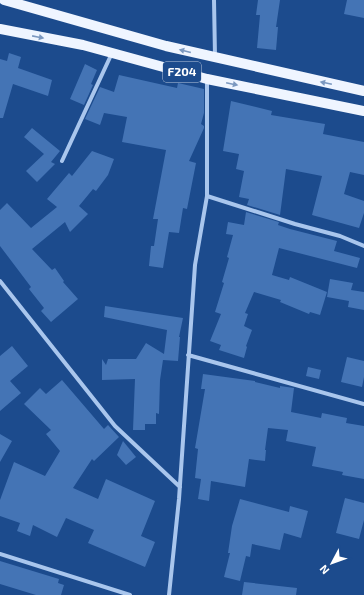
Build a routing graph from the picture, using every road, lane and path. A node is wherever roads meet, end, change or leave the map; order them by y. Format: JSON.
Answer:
{"nodes":[{"id":1,"x":4,"y":0,"type":"edge"},
{"id":2,"x":214,"y":0,"type":"edge"},
{"id":3,"x":0,"y":30,"type":"edge"},
{"id":4,"x":112,"y":53,"type":"junction"},
{"id":5,"x":215,"y":59,"type":"junction"},
{"id":6,"x":207,"y":79,"type":"junction"},
{"id":7,"x":364,"y":91,"type":"edge"},
{"id":8,"x":364,"y":111,"type":"edge"},
{"id":9,"x":62,"y":161,"type":"dead end"},
{"id":10,"x":207,"y":196,"type":"junction"},
{"id":11,"x":364,"y":246,"type":"edge"},
{"id":12,"x":0,"y":281,"type":"edge"},
{"id":13,"x":188,"y":355,"type":"junction"},
{"id":14,"x":364,"y":404,"type":"edge"},
{"id":15,"x":180,"y":487,"type":"junction"},
{"id":16,"x":0,"y":554,"type":"edge"},
{"id":17,"x":130,"y":595,"type":"edge"},
{"id":18,"x":169,"y":595,"type":"edge"}],
"edges":[{"from":5,"to":1,"type":"main road","number":"F204","one_way":true},
{"from":2,"to":5,"type":"street"},
{"from":3,"to":4,"type":"main road","number":"F204","one_way":true},
{"from":4,"to":6,"type":"main road","number":"F204"},
{"from":4,"to":9,"type":"street"},
{"from":7,"to":5,"type":"main road","number":"F204","one_way":true},
{"from":6,"to":8,"type":"main road","number":"F204","one_way":true},
{"from":6,"to":10,"type":"street"},
{"from":10,"to":11,"type":"street"},
{"from":10,"to":13,"type":"street"},
{"from":12,"to":15,"type":"street"},
{"from":13,"to":14,"type":"street"},
{"from":13,"to":15,"type":"street"},
{"from":15,"to":18,"type":"street"},
{"from":16,"to":17,"type":"street"}]}
